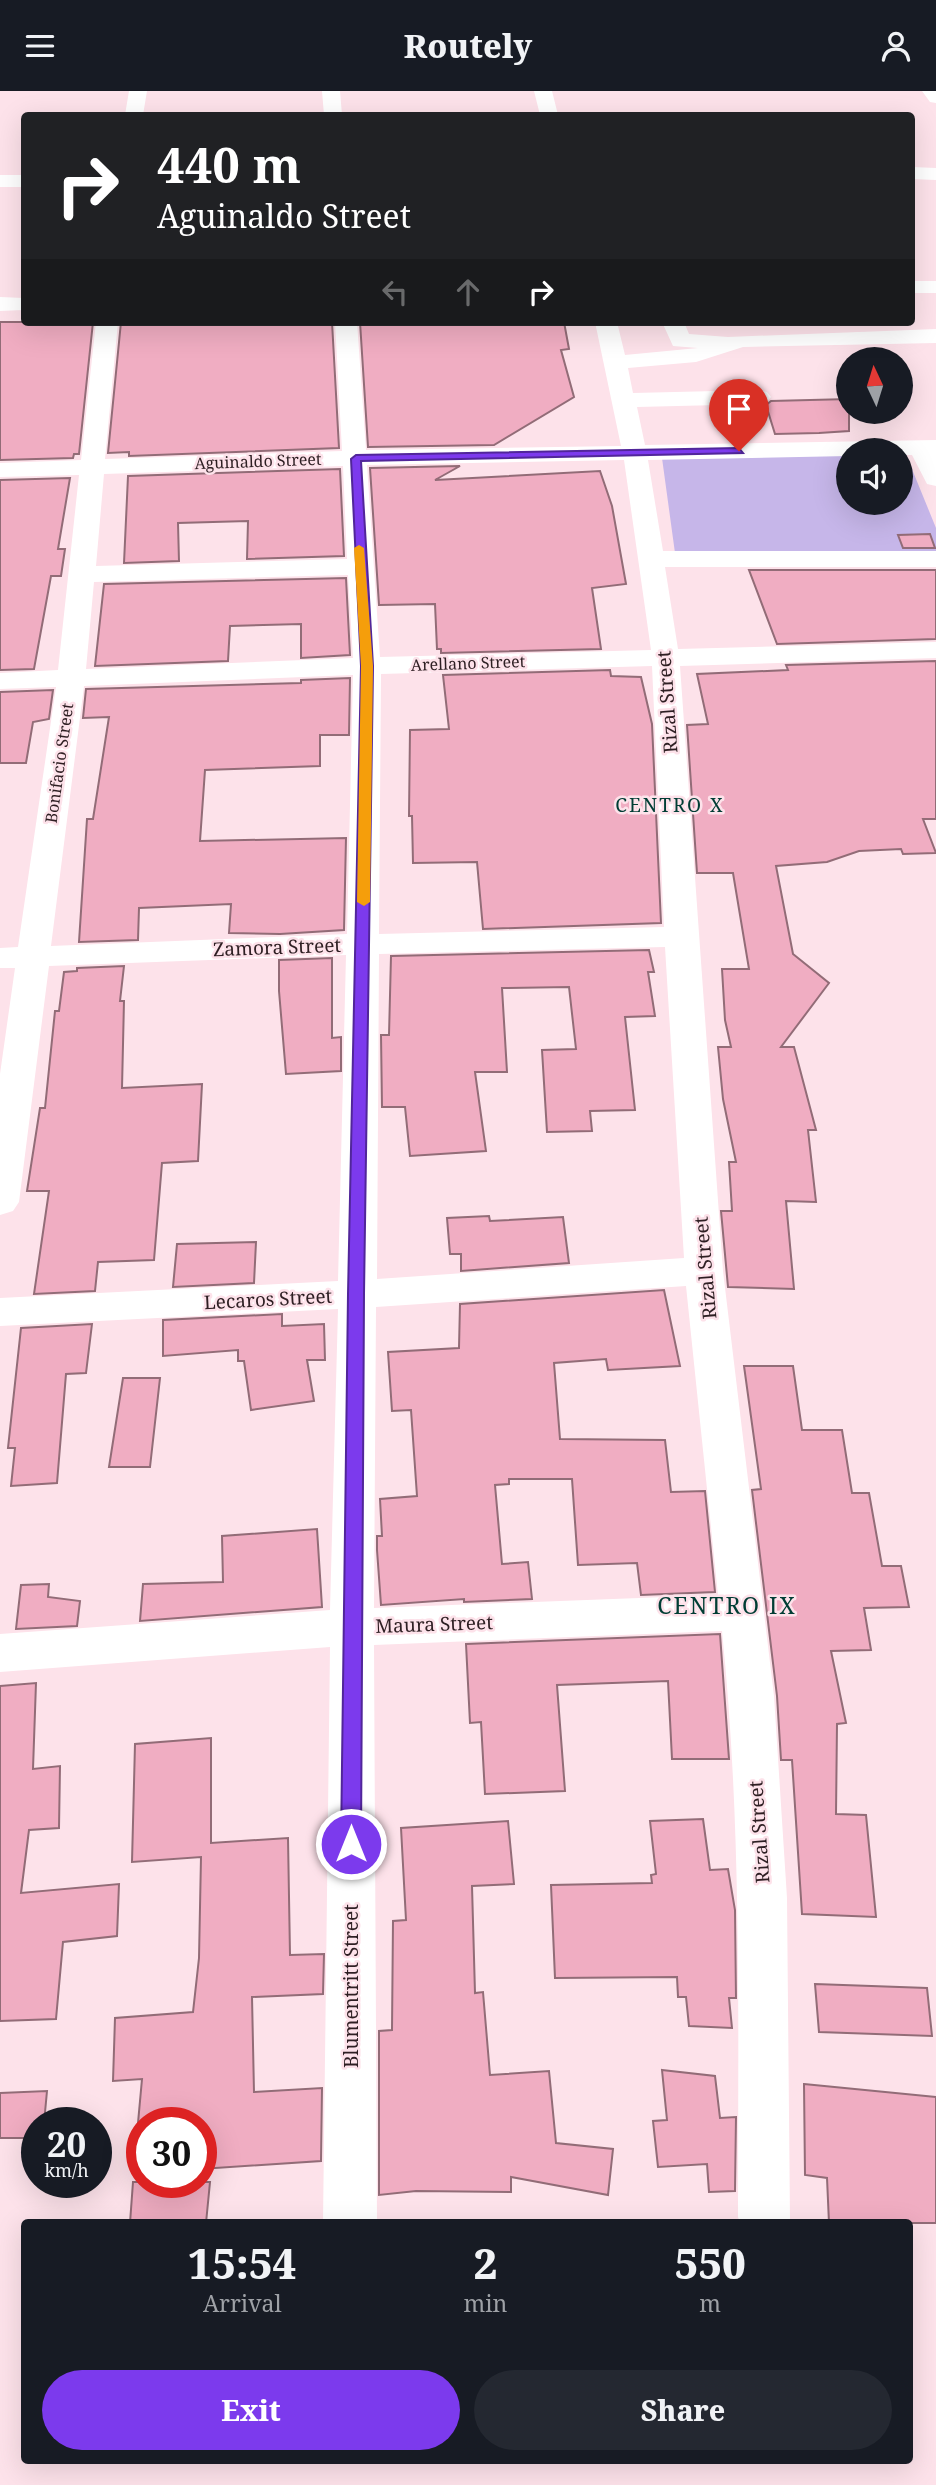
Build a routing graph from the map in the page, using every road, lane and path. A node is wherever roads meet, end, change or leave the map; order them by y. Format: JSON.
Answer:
{"nodes":[{"id":1,"x":138,"y":91,"type":"edge"},
{"id":2,"x":331,"y":91,"type":"edge"},
{"id":3,"x":543,"y":91,"type":"edge"},
{"id":4,"x":931,"y":91,"type":"edge"},
{"id":5,"x":936,"y":98,"type":"edge"},
{"id":6,"x":134,"y":112,"type":"edge"},
{"id":7,"x":333,"y":112,"type":"edge"},
{"id":8,"x":548,"y":112,"type":"edge"},
{"id":9,"x":915,"y":173,"type":"edge"},
{"id":10,"x":936,"y":174,"type":"edge"},
{"id":11,"x":0,"y":181,"type":"edge"},
{"id":12,"x":21,"y":181,"type":"edge"},
{"id":13,"x":915,"y":287,"type":"edge"},
{"id":14,"x":936,"y":287,"type":"edge"},
{"id":15,"x":0,"y":304,"type":"edge"},
{"id":16,"x":21,"y":304,"type":"edge"},
{"id":17,"x":107,"y":326,"type":"edge"},
{"id":18,"x":346,"y":326,"type":"edge"},
{"id":19,"x":607,"y":326,"type":"edge"},
{"id":20,"x":675,"y":326,"type":"edge"},
{"id":21,"x":921,"y":332,"type":"edge"},
{"id":22,"x":741,"y":335,"type":"edge"},
{"id":23,"x":615,"y":362,"type":"junction"},
{"id":24,"x":760,"y":397,"type":"dead end"},
{"id":25,"x":624,"y":400,"type":"junction"},
{"id":26,"x":635,"y":453,"type":"junction"},
{"id":27,"x":356,"y":459,"type":"junction"},
{"id":28,"x":932,"y":462,"type":"edge"},
{"id":29,"x":93,"y":466,"type":"junction"},
{"id":30,"x":0,"y":470,"type":"edge"},
{"id":31,"x":651,"y":559,"type":"junction"},
{"id":32,"x":936,"y":559,"type":"edge"},
{"id":33,"x":360,"y":567,"type":"junction"},
{"id":34,"x":80,"y":574,"type":"junction"},
{"id":35,"x":936,"y":650,"type":"edge"},
{"id":36,"x":666,"y":658,"type":"junction"},
{"id":37,"x":367,"y":666,"type":"junction"},
{"id":38,"x":71,"y":679,"type":"junction"},
{"id":39,"x":0,"y":681,"type":"edge"},
{"id":40,"x":681,"y":937,"type":"junction"},
{"id":41,"x":363,"y":944,"type":"junction"},
{"id":42,"x":34,"y":957,"type":"junction"},
{"id":43,"x":0,"y":958,"type":"edge"},
{"id":44,"x":0,"y":1202,"type":"edge"},
{"id":45,"x":704,"y":1271,"type":"junction"},
{"id":46,"x":356,"y":1294,"type":"junction"},
{"id":47,"x":0,"y":1312,"type":"edge"},
{"id":48,"x":742,"y":1612,"type":"junction"},
{"id":49,"x":352,"y":1627,"type":"junction"},
{"id":50,"x":0,"y":1653,"type":"edge"},
{"id":51,"x":765,"y":2217,"type":"dead end"},
{"id":52,"x":350,"y":2219,"type":"edge"}],
"edges":[{"from":1,"to":6,"type":"street"},
{"from":2,"to":7,"type":"street"},
{"from":3,"to":8,"type":"street"},
{"from":4,"to":5,"type":"street"},
{"from":9,"to":10,"type":"street"},
{"from":11,"to":12,"type":"street"},
{"from":13,"to":14,"type":"street"},
{"from":15,"to":16,"type":"street"},
{"from":17,"to":29,"type":"street","name":"Bonifacio Street"},
{"from":18,"to":27,"type":"street","name":"Blumentritt Street"},
{"from":19,"to":23,"type":"street","name":"Rizal Street"},
{"from":20,"to":22,"type":"street"},
{"from":21,"to":22,"type":"street"},
{"from":22,"to":23,"type":"street"},
{"from":23,"to":25,"type":"street","name":"Rizal Street"},
{"from":24,"to":25,"type":"street"},
{"from":25,"to":26,"type":"street","name":"Rizal Street"},
{"from":26,"to":27,"type":"street","name":"Aguinaldo Street"},
{"from":26,"to":28,"type":"street","name":"Aguinaldo Street"},
{"from":26,"to":31,"type":"street","name":"Rizal Street"},
{"from":27,"to":29,"type":"street","name":"Aguinaldo Street"},
{"from":27,"to":33,"type":"street","name":"Blumentritt Street"},
{"from":29,"to":30,"type":"street","name":"Aguinaldo Street"},
{"from":29,"to":34,"type":"street","name":"Bonifacio Street"},
{"from":31,"to":32,"type":"street"},
{"from":31,"to":36,"type":"street","name":"Rizal Street"},
{"from":33,"to":34,"type":"street"},
{"from":33,"to":37,"type":"street","name":"Blumentritt Street"},
{"from":34,"to":38,"type":"street","name":"Bonifacio Street"},
{"from":35,"to":36,"type":"street","name":"Arellano Street"},
{"from":36,"to":37,"type":"street","name":"Arellano Street"},
{"from":36,"to":40,"type":"street","name":"Rizal Street"},
{"from":37,"to":38,"type":"street","name":"Arellano Street"},
{"from":37,"to":41,"type":"street","name":"Blumentritt Street"},
{"from":38,"to":39,"type":"street","name":"Arellano Street"},
{"from":38,"to":42,"type":"street","name":"Bonifacio Street"},
{"from":40,"to":41,"type":"street","name":"Zamora Street"},
{"from":40,"to":45,"type":"street","name":"Rizal Street"},
{"from":41,"to":42,"type":"street","name":"Zamora Street"},
{"from":41,"to":46,"type":"street","name":"Blumentritt Street"},
{"from":42,"to":43,"type":"street","name":"Zamora Street"},
{"from":42,"to":44,"type":"street","name":"Bonifacio Street"},
{"from":45,"to":46,"type":"street","name":"Lecaros Street"},
{"from":45,"to":48,"type":"street","name":"Rizal Street"},
{"from":46,"to":47,"type":"street","name":"Lecaros Street"},
{"from":46,"to":49,"type":"street","name":"Blumentritt Street"},
{"from":48,"to":49,"type":"street","name":"Maura Street"},
{"from":48,"to":51,"type":"street","name":"Rizal Street"},
{"from":49,"to":50,"type":"street","name":"Maura Street"},
{"from":49,"to":52,"type":"street","name":"Blumentritt Street"}]}
